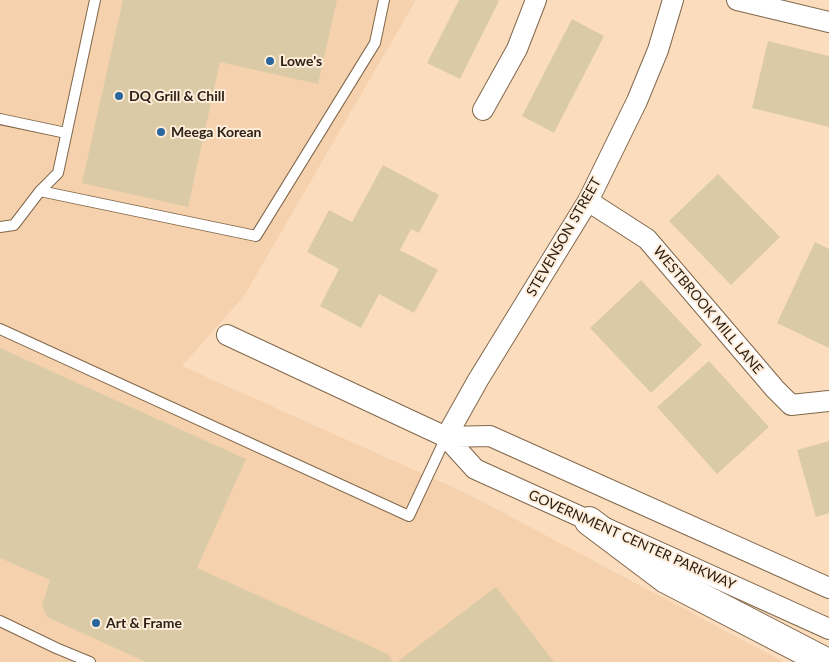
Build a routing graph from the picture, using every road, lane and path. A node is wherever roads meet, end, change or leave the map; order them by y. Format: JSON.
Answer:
{"nodes":[{"id":1,"x":95,"y":0,"type":"edge"},
{"id":2,"x":384,"y":0,"type":"edge"},
{"id":3,"x":536,"y":0,"type":"edge"},
{"id":4,"x":673,"y":0,"type":"edge"},
{"id":5,"x":737,"y":0,"type":"edge"},
{"id":6,"x":829,"y":22,"type":"edge"},
{"id":7,"x":482,"y":110,"type":"dead end"},
{"id":8,"x":0,"y":119,"type":"edge"},
{"id":9,"x":66,"y":133,"type":"junction"},
{"id":10,"x":40,"y":191,"type":"junction"},
{"id":11,"x":588,"y":201,"type":"junction"},
{"id":12,"x":0,"y":227,"type":"edge"},
{"id":13,"x":0,"y":329,"type":"edge"},
{"id":14,"x":227,"y":335,"type":"dead end"},
{"id":15,"x":829,"y":401,"type":"edge"},
{"id":16,"x":446,"y":437,"type":"junction"},
{"id":17,"x":589,"y":521,"type":"junction"},
{"id":18,"x":829,"y":588,"type":"edge"},
{"id":19,"x":0,"y":621,"type":"edge"},
{"id":20,"x":829,"y":629,"type":"edge"},
{"id":21,"x":90,"y":662,"type":"edge"},
{"id":22,"x":826,"y":662,"type":"edge"}],
"edges":[{"from":1,"to":9,"type":"lane"},
{"from":2,"to":10,"type":"lane"},
{"from":3,"to":7,"type":"street"},
{"from":4,"to":11,"type":"street","name":"STEVENSON STREET"},
{"from":5,"to":6,"type":"street"},
{"from":8,"to":9,"type":"lane"},
{"from":9,"to":10,"type":"lane"},
{"from":10,"to":12,"type":"lane"},
{"from":11,"to":15,"type":"street","name":"WESTBROOK MILL LANE"},
{"from":11,"to":16,"type":"street","name":"STEVENSON STREET"},
{"from":13,"to":16,"type":"lane"},
{"from":14,"to":16,"type":"street","name":"GOVERNMENT CENTER PARKWAY"},
{"from":16,"to":17,"type":"street","name":"GOVERNMENT CENTER PARKWAY"},
{"from":16,"to":18,"type":"street","name":"GOVERNMENT CENTER PARKWAY"},
{"from":17,"to":20,"type":"street","name":"GOVERNMENT CENTER PARKWAY"},
{"from":17,"to":22,"type":"main road"},
{"from":19,"to":21,"type":"lane"}]}
